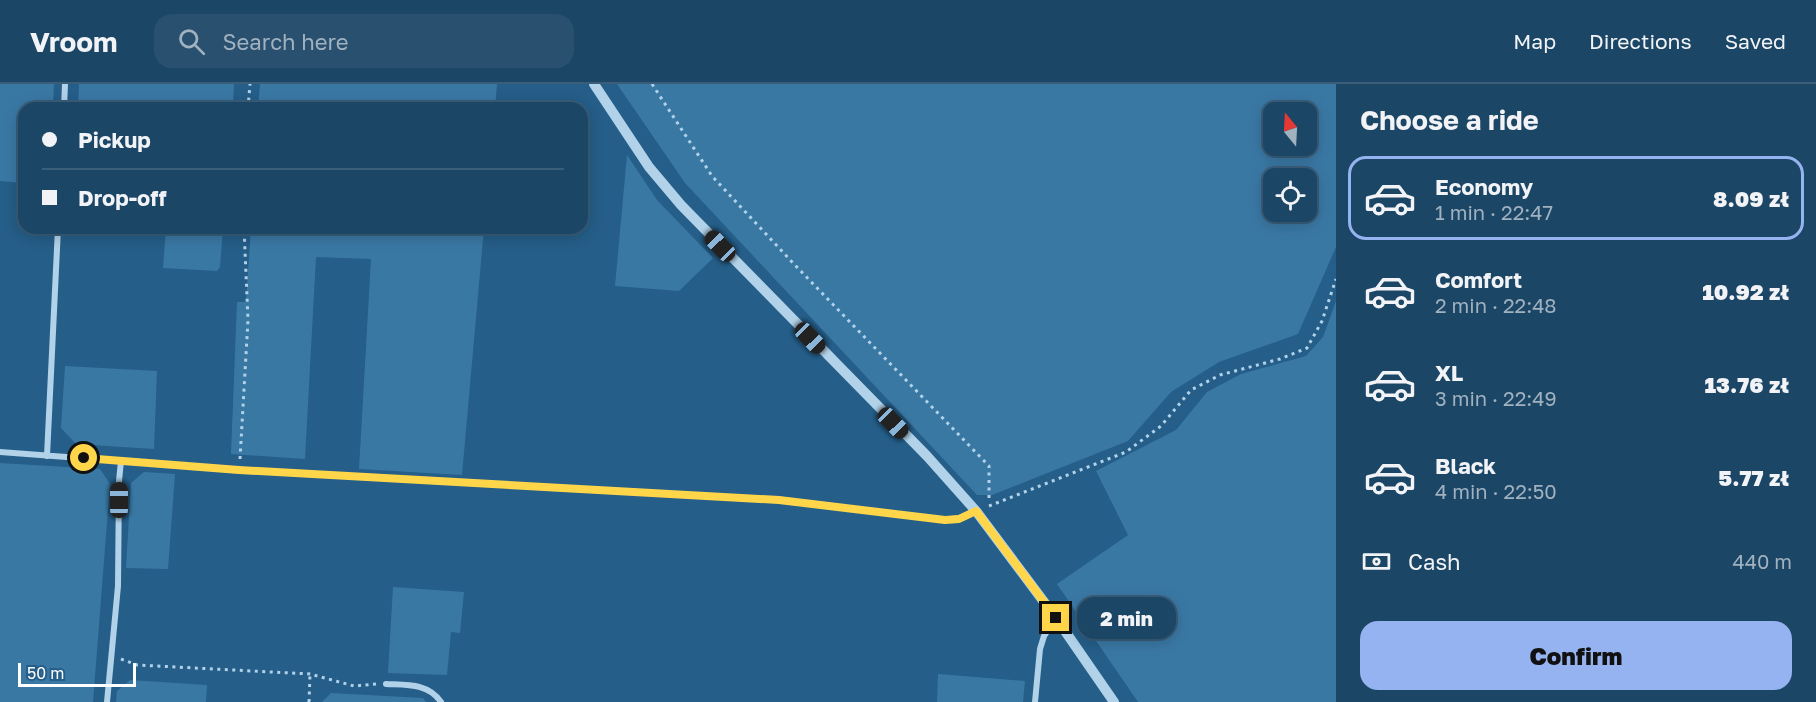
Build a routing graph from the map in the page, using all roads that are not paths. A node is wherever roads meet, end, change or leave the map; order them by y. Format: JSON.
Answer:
{"nodes":[{"id":1,"x":65,"y":84,"type":"edge"},
{"id":2,"x":594,"y":84,"type":"edge"},
{"id":3,"x":64,"y":102,"type":"edge"},
{"id":4,"x":58,"y":234,"type":"edge"},
{"id":5,"x":0,"y":452,"type":"edge"},
{"id":6,"x":47,"y":456,"type":"junction"},
{"id":7,"x":121,"y":461,"type":"junction"},
{"id":8,"x":976,"y":511,"type":"junction"},
{"id":9,"x":1056,"y":618,"type":"junction"},
{"id":10,"x":386,"y":684,"type":"road end"},
{"id":11,"x":107,"y":702,"type":"edge"},
{"id":12,"x":441,"y":702,"type":"edge"},
{"id":13,"x":1035,"y":702,"type":"edge"},
{"id":14,"x":1114,"y":702,"type":"edge"}],
"edges":[{"from":1,"to":3,"type":"street"},
{"from":2,"to":8,"type":"street"},
{"from":4,"to":6,"type":"street"},
{"from":5,"to":6,"type":"street"},
{"from":6,"to":7,"type":"street"},
{"from":7,"to":8,"type":"street"},
{"from":7,"to":11,"type":"street"},
{"from":8,"to":9,"type":"street"},
{"from":9,"to":13,"type":"street"},
{"from":9,"to":14,"type":"street"},
{"from":10,"to":12,"type":"street"}]}
